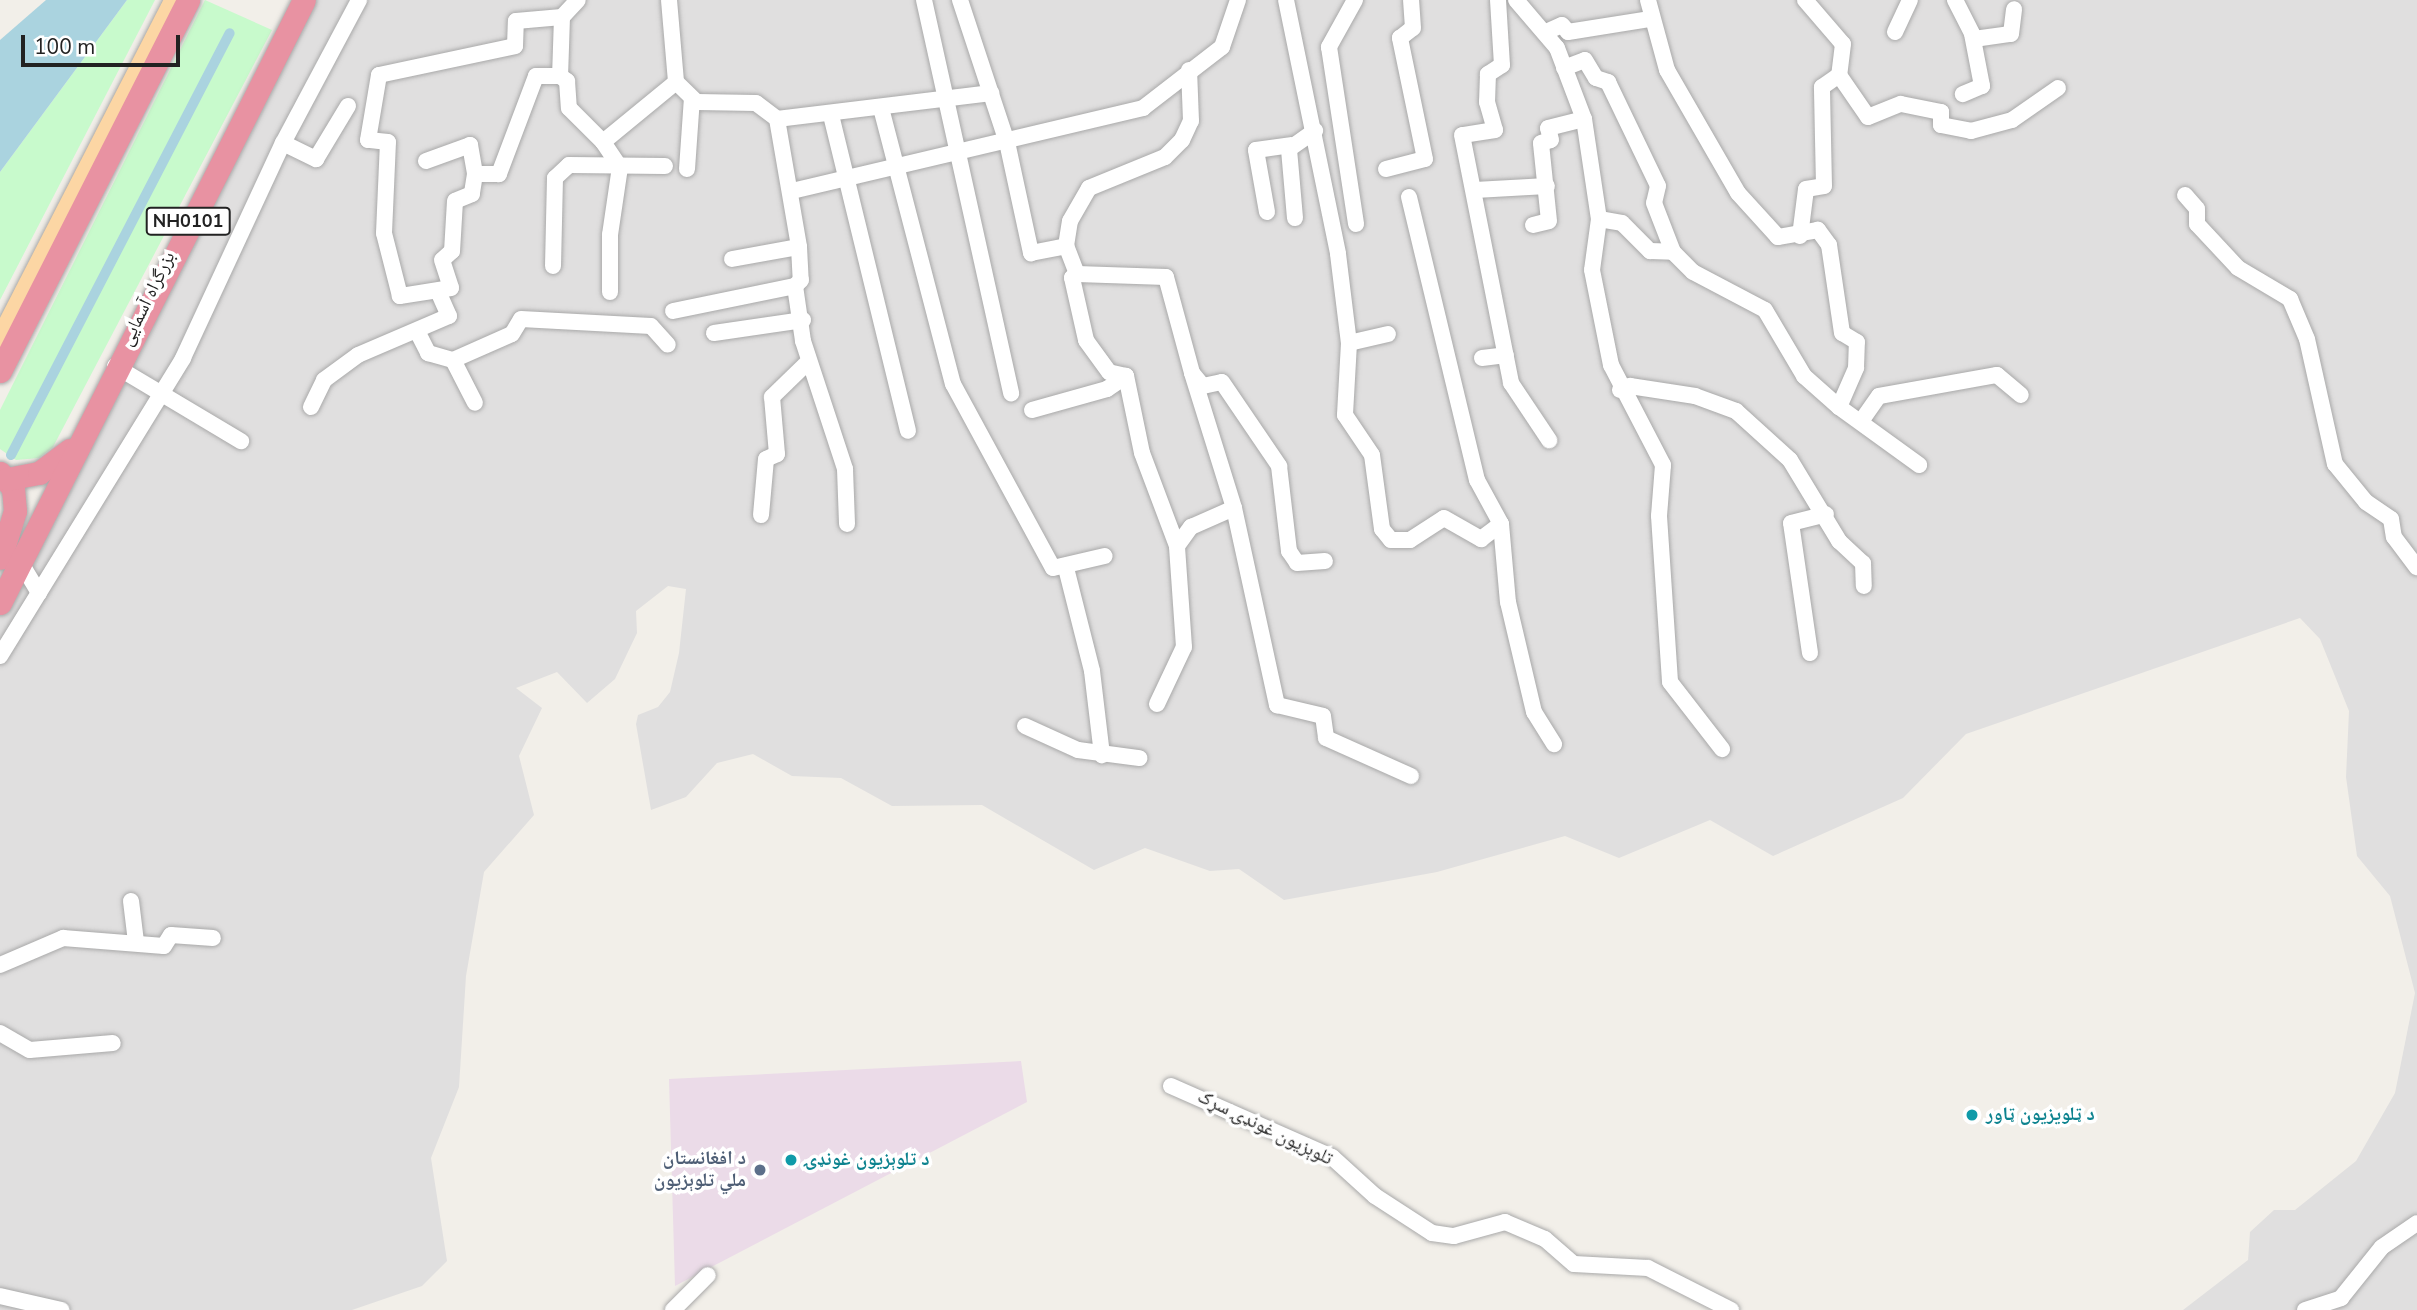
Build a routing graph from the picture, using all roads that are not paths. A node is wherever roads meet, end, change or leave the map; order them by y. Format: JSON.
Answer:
{"nodes":[{"id":1,"x":173,"y":0,"type":"edge"},
{"id":2,"x":188,"y":0,"type":"edge"},
{"id":3,"x":304,"y":0,"type":"edge"},
{"id":4,"x":359,"y":0,"type":"edge"},
{"id":5,"x":578,"y":0,"type":"edge"},
{"id":6,"x":668,"y":0,"type":"edge"},
{"id":7,"x":925,"y":0,"type":"edge"},
{"id":8,"x":960,"y":0,"type":"edge"},
{"id":9,"x":1238,"y":0,"type":"edge"},
{"id":10,"x":1286,"y":0,"type":"edge"},
{"id":11,"x":1355,"y":0,"type":"edge"},
{"id":12,"x":1410,"y":0,"type":"edge"},
{"id":13,"x":1498,"y":0,"type":"edge"},
{"id":14,"x":1516,"y":0,"type":"edge"},
{"id":15,"x":1648,"y":0,"type":"edge"},
{"id":16,"x":1805,"y":0,"type":"edge"},
{"id":17,"x":1910,"y":0,"type":"edge"},
{"id":18,"x":1955,"y":0,"type":"edge"},
{"id":19,"x":2014,"y":9,"type":"dead end"},
{"id":20,"x":562,"y":17,"type":"junction"},
{"id":21,"x":1649,"y":19,"type":"junction"},
{"id":22,"x":1546,"y":32,"type":"junction"},
{"id":23,"x":1895,"y":32,"type":"dead end"},
{"id":24,"x":1973,"y":39,"type":"junction"},
{"id":25,"x":1564,"y":68,"type":"junction"},
{"id":26,"x":1189,"y":70,"type":"junction"},
{"id":27,"x":1839,"y":75,"type":"junction"},
{"id":28,"x":560,"y":76,"type":"junction"},
{"id":29,"x":676,"y":82,"type":"junction"},
{"id":30,"x":2058,"y":88,"type":"dead end"},
{"id":31,"x":990,"y":93,"type":"junction"},
{"id":32,"x":1963,"y":94,"type":"dead end"},
{"id":33,"x":692,"y":98,"type":"junction"},
{"id":34,"x":945,"y":101,"type":"junction"},
{"id":35,"x":348,"y":106,"type":"dead end"},
{"id":36,"x":881,"y":108,"type":"junction"},
{"id":37,"x":831,"y":115,"type":"junction"},
{"id":38,"x":1584,"y":119,"type":"junction"},
{"id":39,"x":777,"y":120,"type":"junction"},
{"id":40,"x":1315,"y":131,"type":"junction"},
{"id":41,"x":603,"y":142,"type":"junction"},
{"id":42,"x":1007,"y":142,"type":"junction"},
{"id":43,"x":283,"y":143,"type":"junction"},
{"id":44,"x":1291,"y":145,"type":"junction"},
{"id":45,"x":956,"y":157,"type":"junction"},
{"id":46,"x":426,"y":161,"type":"dead end"},
{"id":47,"x":664,"y":166,"type":"dead end"},
{"id":48,"x":620,"y":167,"type":"junction"},
{"id":49,"x":900,"y":168,"type":"junction"},
{"id":50,"x":687,"y":169,"type":"dead end"},
{"id":51,"x":1386,"y":169,"type":"dead end"},
{"id":52,"x":475,"y":174,"type":"junction"},
{"id":53,"x":846,"y":181,"type":"junction"},
{"id":54,"x":1547,"y":186,"type":"junction"},
{"id":55,"x":1475,"y":190,"type":"junction"},
{"id":56,"x":792,"y":191,"type":"junction"},
{"id":57,"x":2185,"y":195,"type":"dead end"},
{"id":58,"x":1409,"y":197,"type":"dead end"},
{"id":59,"x":1267,"y":212,"type":"dead end"},
{"id":60,"x":1295,"y":218,"type":"dead end"},
{"id":61,"x":1599,"y":219,"type":"junction"},
{"id":62,"x":1356,"y":224,"type":"dead end"},
{"id":63,"x":1533,"y":225,"type":"dead end"},
{"id":64,"x":1800,"y":236,"type":"junction"},
{"id":65,"x":1066,"y":246,"type":"junction"},
{"id":66,"x":799,"y":247,"type":"junction"},
{"id":67,"x":1672,"y":252,"type":"junction"},
{"id":68,"x":732,"y":259,"type":"dead end"},
{"id":69,"x":553,"y":266,"type":"dead end"},
{"id":70,"x":1077,"y":274,"type":"junction"},
{"id":71,"x":795,"y":286,"type":"junction"},
{"id":72,"x":610,"y":292,"type":"dead end"},
{"id":73,"x":439,"y":294,"type":"junction"},
{"id":74,"x":673,"y":311,"type":"dead end"},
{"id":75,"x":803,"y":320,"type":"junction"},
{"id":76,"x":416,"y":331,"type":"junction"},
{"id":77,"x":714,"y":333,"type":"dead end"},
{"id":78,"x":1388,"y":334,"type":"dead end"},
{"id":79,"x":0,"y":337,"type":"edge"},
{"id":80,"x":1349,"y":343,"type":"junction"},
{"id":81,"x":668,"y":345,"type":"dead end"},
{"id":82,"x":1506,"y":355,"type":"junction"},
{"id":83,"x":1482,"y":358,"type":"dead end"},
{"id":84,"x":453,"y":360,"type":"junction"},
{"id":85,"x":807,"y":363,"type":"junction"},
{"id":86,"x":115,"y":366,"type":"junction"},
{"id":87,"x":0,"y":371,"type":"edge"},
{"id":88,"x":1192,"y":373,"type":"junction"},
{"id":89,"x":1126,"y":376,"type":"junction"},
{"id":90,"x":1620,"y":390,"type":"junction"},
{"id":91,"x":1011,"y":393,"type":"dead end"},
{"id":92,"x":2021,"y":395,"type":"dead end"},
{"id":93,"x":161,"y":396,"type":"junction"},
{"id":94,"x":475,"y":403,"type":"dead end"},
{"id":95,"x":312,"y":407,"type":"dead end"},
{"id":96,"x":1839,"y":407,"type":"junction"},
{"id":97,"x":1032,"y":410,"type":"dead end"},
{"id":98,"x":1861,"y":420,"type":"junction"},
{"id":99,"x":908,"y":431,"type":"dead end"},
{"id":100,"x":1549,"y":440,"type":"dead end"},
{"id":101,"x":241,"y":441,"type":"dead end"},
{"id":102,"x":76,"y":444,"type":"junction"},
{"id":103,"x":1919,"y":465,"type":"dead end"},
{"id":104,"x":4,"y":476,"type":"edge"},
{"id":105,"x":1234,"y":508,"type":"junction"},
{"id":106,"x":1826,"y":514,"type":"junction"},
{"id":107,"x":761,"y":515,"type":"dead end"},
{"id":108,"x":848,"y":524,"type":"dead end"},
{"id":109,"x":1501,"y":524,"type":"junction"},
{"id":110,"x":1177,"y":547,"type":"junction"},
{"id":111,"x":1105,"y":556,"type":"dead end"},
{"id":112,"x":10,"y":561,"type":"edge"},
{"id":113,"x":1325,"y":561,"type":"dead end"},
{"id":114,"x":2417,"y":567,"type":"edge"},
{"id":115,"x":1066,"y":568,"type":"junction"},
{"id":116,"x":1864,"y":586,"type":"dead end"},
{"id":117,"x":39,"y":593,"type":"junction"},
{"id":118,"x":0,"y":603,"type":"edge"},
{"id":119,"x":1810,"y":653,"type":"dead end"},
{"id":120,"x":0,"y":656,"type":"edge"},
{"id":121,"x":1157,"y":704,"type":"dead end"},
{"id":122,"x":1026,"y":726,"type":"dead end"},
{"id":123,"x":1554,"y":744,"type":"dead end"},
{"id":124,"x":1722,"y":749,"type":"dead end"},
{"id":125,"x":1102,"y":755,"type":"junction"},
{"id":126,"x":1139,"y":758,"type":"dead end"},
{"id":127,"x":1411,"y":776,"type":"dead end"},
{"id":128,"x":131,"y":901,"type":"dead end"},
{"id":129,"x":213,"y":938,"type":"dead end"},
{"id":130,"x":136,"y":942,"type":"junction"},
{"id":131,"x":0,"y":965,"type":"edge"},
{"id":132,"x":0,"y":1032,"type":"edge"},
{"id":133,"x":113,"y":1043,"type":"dead end"},
{"id":134,"x":1171,"y":1086,"type":"dead end"},
{"id":135,"x":2417,"y":1223,"type":"edge"},
{"id":136,"x":708,"y":1275,"type":"dead end"},
{"id":137,"x":0,"y":1296,"type":"edge"},
{"id":138,"x":61,"y":1310,"type":"edge"},
{"id":139,"x":673,"y":1310,"type":"edge"},
{"id":140,"x":1731,"y":1310,"type":"edge"},
{"id":141,"x":2305,"y":1310,"type":"edge"}],
"edges":[{"from":1,"to":79,"type":"main road"},
{"from":2,"to":87,"type":"highway"},
{"from":3,"to":86,"type":"highway","name":"بزرگراه آسمایی","number":"NH0101"},
{"from":4,"to":43,"type":"street"},
{"from":5,"to":20,"type":"street"},
{"from":6,"to":29,"type":"street"},
{"from":7,"to":34,"type":"street"},
{"from":8,"to":31,"type":"street"},
{"from":9,"to":26,"type":"street"},
{"from":10,"to":40,"type":"street"},
{"from":11,"to":62,"type":"street"},
{"from":12,"to":51,"type":"street"},
{"from":13,"to":55,"type":"street"},
{"from":14,"to":22,"type":"street"},
{"from":15,"to":21,"type":"street"},
{"from":16,"to":27,"type":"street"},
{"from":17,"to":23,"type":"street"},
{"from":18,"to":24,"type":"street"},
{"from":19,"to":24,"type":"street"},
{"from":20,"to":28,"type":"street"},
{"from":20,"to":73,"type":"street"},
{"from":21,"to":22,"type":"street"},
{"from":21,"to":64,"type":"street"},
{"from":22,"to":25,"type":"street"},
{"from":24,"to":32,"type":"street"},
{"from":25,"to":38,"type":"street"},
{"from":25,"to":67,"type":"street"},
{"from":26,"to":42,"type":"street"},
{"from":26,"to":65,"type":"street"},
{"from":27,"to":30,"type":"street"},
{"from":27,"to":64,"type":"street"},
{"from":28,"to":41,"type":"street"},
{"from":28,"to":52,"type":"street"},
{"from":29,"to":33,"type":"street"},
{"from":29,"to":41,"type":"street"},
{"from":31,"to":34,"type":"street"},
{"from":31,"to":42,"type":"street"},
{"from":33,"to":39,"type":"street"},
{"from":33,"to":50,"type":"street"},
{"from":34,"to":36,"type":"street"},
{"from":34,"to":45,"type":"street"},
{"from":35,"to":43,"type":"street"},
{"from":36,"to":37,"type":"street"},
{"from":36,"to":49,"type":"street"},
{"from":37,"to":39,"type":"street"},
{"from":37,"to":53,"type":"street"},
{"from":38,"to":54,"type":"street"},
{"from":38,"to":61,"type":"street"},
{"from":39,"to":56,"type":"street"},
{"from":40,"to":44,"type":"street"},
{"from":40,"to":80,"type":"street"},
{"from":41,"to":48,"type":"street"},
{"from":42,"to":45,"type":"street"},
{"from":42,"to":65,"type":"street"},
{"from":43,"to":93,"type":"street"},
{"from":44,"to":59,"type":"street"},
{"from":44,"to":60,"type":"street"},
{"from":45,"to":49,"type":"street"},
{"from":45,"to":91,"type":"street"},
{"from":46,"to":52,"type":"street"},
{"from":47,"to":48,"type":"street"},
{"from":48,"to":69,"type":"street"},
{"from":48,"to":72,"type":"street"},
{"from":49,"to":53,"type":"street"},
{"from":49,"to":115,"type":"street"},
{"from":52,"to":73,"type":"street"},
{"from":53,"to":56,"type":"street"},
{"from":53,"to":99,"type":"street"},
{"from":54,"to":55,"type":"street"},
{"from":54,"to":63,"type":"street"},
{"from":55,"to":82,"type":"street"},
{"from":56,"to":66,"type":"street"},
{"from":57,"to":114,"type":"street"},
{"from":58,"to":109,"type":"street"},
{"from":61,"to":67,"type":"street"},
{"from":61,"to":90,"type":"street"},
{"from":64,"to":96,"type":"street"},
{"from":65,"to":70,"type":"street"},
{"from":66,"to":68,"type":"street"},
{"from":66,"to":71,"type":"street"},
{"from":67,"to":96,"type":"street"},
{"from":70,"to":88,"type":"street"},
{"from":70,"to":89,"type":"street"},
{"from":71,"to":74,"type":"street"},
{"from":71,"to":75,"type":"street"},
{"from":73,"to":76,"type":"street"},
{"from":75,"to":77,"type":"street"},
{"from":75,"to":85,"type":"street"},
{"from":76,"to":84,"type":"street"},
{"from":76,"to":95,"type":"street"},
{"from":78,"to":80,"type":"street"},
{"from":80,"to":109,"type":"street"},
{"from":81,"to":84,"type":"street"},
{"from":82,"to":83,"type":"street"},
{"from":82,"to":100,"type":"street"},
{"from":84,"to":94,"type":"street"},
{"from":85,"to":107,"type":"street"},
{"from":85,"to":108,"type":"street"},
{"from":86,"to":93,"type":"street"},
{"from":86,"to":102,"type":"highway","name":"بزرگراه آسمایی","number":"NH0101"},
{"from":88,"to":105,"type":"street"},
{"from":88,"to":113,"type":"street"},
{"from":89,"to":97,"type":"street"},
{"from":89,"to":110,"type":"street"},
{"from":90,"to":106,"type":"street"},
{"from":90,"to":124,"type":"street"},
{"from":92,"to":98,"type":"street"},
{"from":93,"to":101,"type":"street"},
{"from":93,"to":117,"type":"street"},
{"from":96,"to":98,"type":"street"},
{"from":98,"to":103,"type":"street"},
{"from":102,"to":104,"type":"highway","number":"NH0101"},
{"from":102,"to":112,"type":"highway","name":"بزرگراه آسمایی","number":"NH0101"},
{"from":104,"to":112,"type":"highway","name":"بزرگراه آسمایی","number":"NH0101"},
{"from":105,"to":110,"type":"street"},
{"from":105,"to":127,"type":"street"},
{"from":106,"to":116,"type":"street"},
{"from":106,"to":119,"type":"street"},
{"from":109,"to":123,"type":"street"},
{"from":110,"to":121,"type":"street"},
{"from":111,"to":115,"type":"street"},
{"from":112,"to":117,"type":"street"},
{"from":112,"to":118,"type":"highway","name":"بزرگراه آسمایی","number":"NH0101"},
{"from":115,"to":125,"type":"street"},
{"from":117,"to":120,"type":"street"},
{"from":122,"to":125,"type":"street"},
{"from":125,"to":126,"type":"street"},
{"from":128,"to":130,"type":"street"},
{"from":129,"to":130,"type":"street"},
{"from":130,"to":131,"type":"street"},
{"from":132,"to":133,"type":"street"},
{"from":134,"to":140,"type":"street","name":"تلوېزيون غونډۍ سړک"},
{"from":135,"to":141,"type":"street"},
{"from":136,"to":139,"type":"street"},
{"from":137,"to":138,"type":"street"}]}
